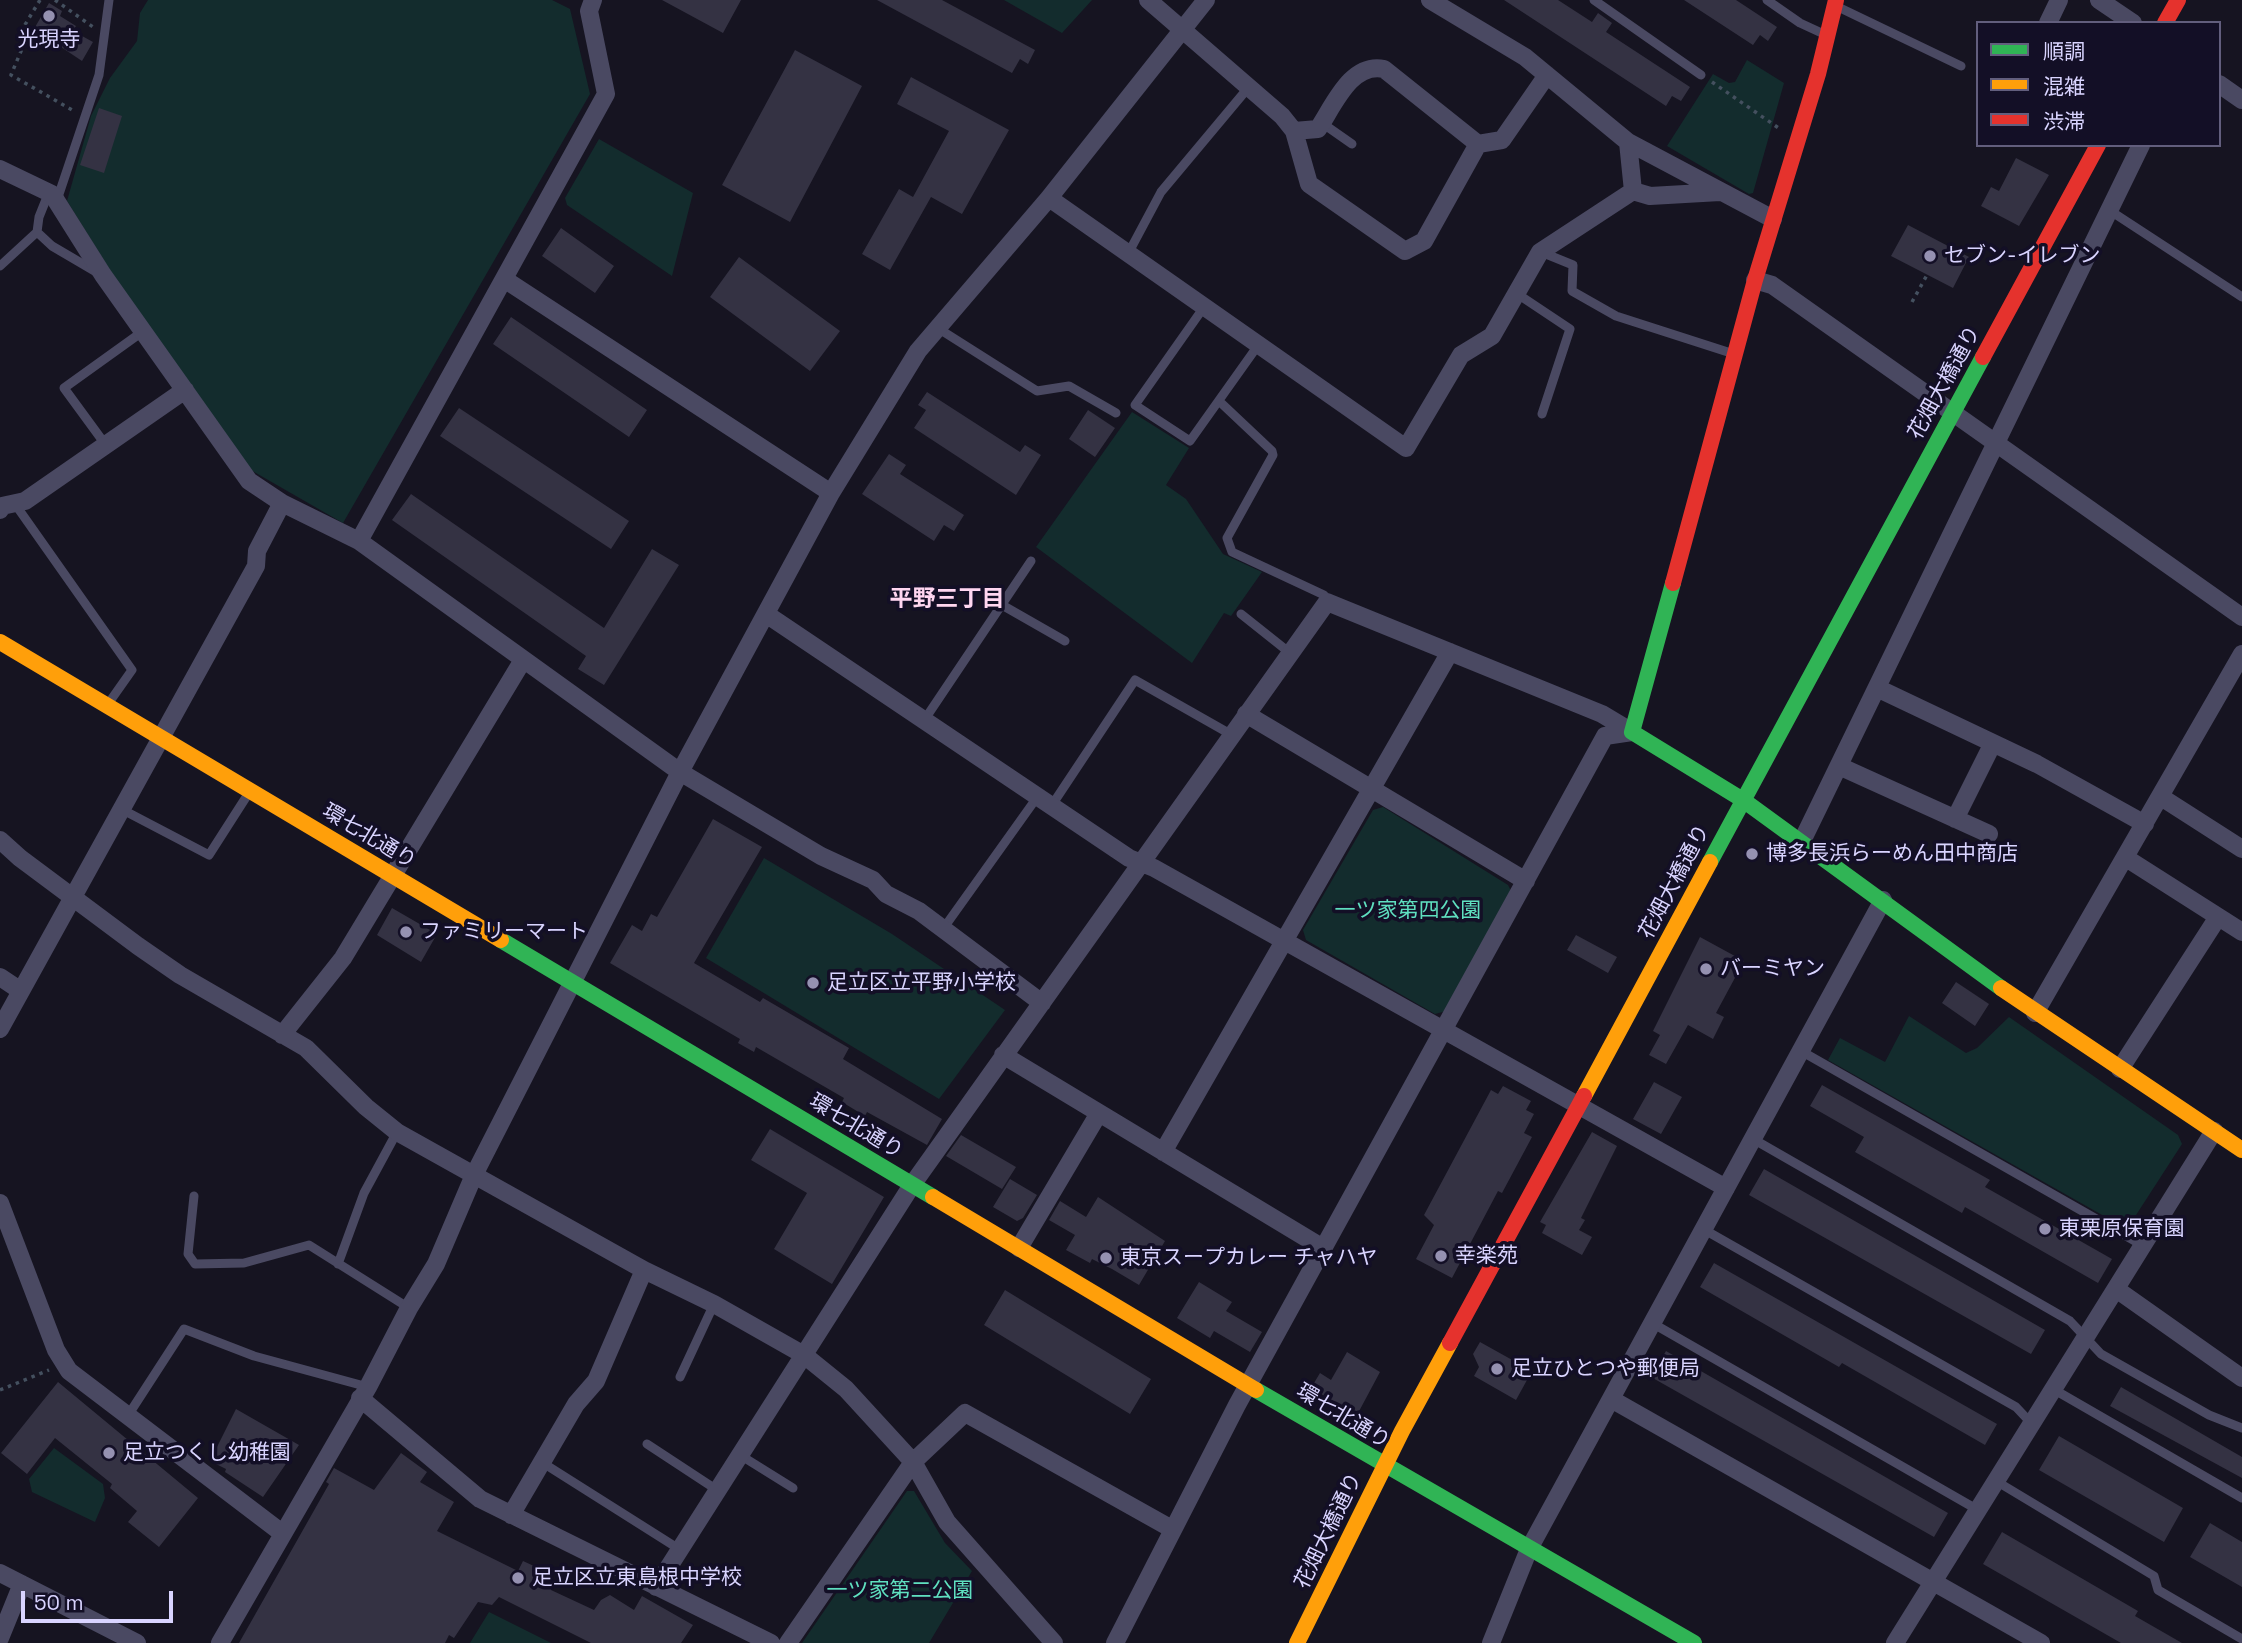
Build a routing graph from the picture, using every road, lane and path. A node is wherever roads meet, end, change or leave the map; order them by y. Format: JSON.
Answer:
{"nodes":[{"id":1,"x":40,"y":0,"type":"edge"},
{"id":2,"x":55,"y":0,"type":"edge"},
{"id":3,"x":109,"y":0,"type":"edge"},
{"id":4,"x":593,"y":0,"type":"edge"},
{"id":5,"x":1148,"y":0,"type":"edge"},
{"id":6,"x":1206,"y":0,"type":"edge"},
{"id":7,"x":1427,"y":0,"type":"edge"},
{"id":8,"x":1594,"y":0,"type":"edge"},
{"id":9,"x":1767,"y":0,"type":"edge"},
{"id":10,"x":2059,"y":0,"type":"edge"},
{"id":11,"x":2099,"y":0,"type":"edge"},
{"id":12,"x":2178,"y":0,"type":"edge"},
{"id":13,"x":1835,"y":3,"type":"edge"},
{"id":14,"x":2049,"y":21,"type":"edge"},
{"id":15,"x":2130,"y":21,"type":"edge"},
{"id":16,"x":2166,"y":21,"type":"edge"},
{"id":17,"x":1183,"y":29,"type":"junction"},
{"id":18,"x":1828,"y":36,"type":"junction"},
{"id":19,"x":107,"y":37,"type":"junction"},
{"id":20,"x":1961,"y":66,"type":"dead end"},
{"id":21,"x":1548,"y":75,"type":"junction"},
{"id":22,"x":1701,"y":75,"type":"joint"},
{"id":23,"x":2221,"y":85,"type":"edge"},
{"id":24,"x":1248,"y":88,"type":"junction"},
{"id":25,"x":2242,"y":100,"type":"edge"},
{"id":26,"x":85,"y":117,"type":"junction"},
{"id":27,"x":1322,"y":123,"type":"junction"},
{"id":28,"x":1294,"y":131,"type":"junction"},
{"id":29,"x":1784,"y":132,"type":"dead end"},
{"id":30,"x":1628,"y":142,"type":"junction"},
{"id":31,"x":1352,"y":144,"type":"dead end"},
{"id":32,"x":1478,"y":144,"type":"junction"},
{"id":33,"x":2097,"y":147,"type":"edge"},
{"id":34,"x":2140,"y":147,"type":"edge"},
{"id":35,"x":0,"y":169,"type":"edge"},
{"id":36,"x":1633,"y":191,"type":"junction"},
{"id":37,"x":1720,"y":192,"type":"junction"},
{"id":38,"x":52,"y":197,"type":"junction"},
{"id":39,"x":1049,"y":198,"type":"junction"},
{"id":40,"x":2109,"y":210,"type":"junction"},
{"id":41,"x":1773,"y":219,"type":"junction"},
{"id":42,"x":37,"y":232,"type":"junction"},
{"id":43,"x":1129,"y":252,"type":"junction"},
{"id":44,"x":1540,"y":252,"type":"junction"},
{"id":45,"x":0,"y":267,"type":"edge"},
{"id":46,"x":103,"y":275,"type":"junction"},
{"id":47,"x":1927,"y":275,"type":"dead end"},
{"id":48,"x":503,"y":279,"type":"junction"},
{"id":49,"x":1755,"y":280,"type":"junction"},
{"id":50,"x":1516,"y":293,"type":"junction"},
{"id":51,"x":2242,"y":297,"type":"edge"},
{"id":52,"x":1912,"y":302,"type":"dead end"},
{"id":53,"x":1204,"y":307,"type":"junction"},
{"id":54,"x":936,"y":327,"type":"junction"},
{"id":55,"x":142,"y":332,"type":"junction"},
{"id":56,"x":1259,"y":344,"type":"junction"},
{"id":57,"x":1737,"y":355,"type":"junction"},
{"id":58,"x":185,"y":390,"type":"junction"},
{"id":59,"x":1219,"y":401,"type":"junction"},
{"id":60,"x":1953,"y":412,"type":"junction"},
{"id":61,"x":1116,"y":413,"type":"dead end"},
{"id":62,"x":1542,"y":414,"type":"dead end"},
{"id":63,"x":105,"y":444,"type":"junction"},
{"id":64,"x":1997,"y":444,"type":"junction"},
{"id":65,"x":831,"y":493,"type":"junction"},
{"id":66,"x":282,"y":503,"type":"junction"},
{"id":67,"x":8,"y":507,"type":"edge"},
{"id":68,"x":359,"y":541,"type":"junction"},
{"id":69,"x":1031,"y":561,"type":"dead end"},
{"id":70,"x":1327,"y":602,"type":"junction"},
{"id":71,"x":1002,"y":604,"type":"junction"},
{"id":72,"x":766,"y":614,"type":"junction"},
{"id":73,"x":1241,"y":614,"type":"dead end"},
{"id":74,"x":2242,"y":617,"type":"edge"},
{"id":75,"x":1065,"y":641,"type":"dead end"},
{"id":76,"x":0,"y":642,"type":"edge"},
{"id":77,"x":1450,"y":652,"type":"junction"},
{"id":78,"x":1290,"y":653,"type":"junction"},
{"id":79,"x":2242,"y":654,"type":"edge"},
{"id":80,"x":523,"y":660,"type":"junction"},
{"id":81,"x":1877,"y":688,"type":"junction"},
{"id":82,"x":107,"y":705,"type":"junction"},
{"id":83,"x":1246,"y":714,"type":"junction"},
{"id":84,"x":925,"y":719,"type":"junction"},
{"id":85,"x":1632,"y":732,"type":"junction"},
{"id":86,"x":1232,"y":734,"type":"junction"},
{"id":87,"x":162,"y":738,"type":"junction"},
{"id":88,"x":1993,"y":743,"type":"junction"},
{"id":89,"x":1839,"y":766,"type":"junction"},
{"id":90,"x":680,"y":772,"type":"junction"},
{"id":91,"x":1372,"y":789,"type":"junction"},
{"id":92,"x":250,"y":791,"type":"junction"},
{"id":93,"x":2161,"y":797,"type":"junction"},
{"id":94,"x":1045,"y":800,"type":"junction"},
{"id":95,"x":1744,"y":800,"type":"junction"},
{"id":96,"x":123,"y":810,"type":"junction"},
{"id":97,"x":1955,"y":819,"type":"junction"},
{"id":98,"x":2145,"y":824,"type":"junction"},
{"id":99,"x":1989,"y":834,"type":"dead end"},
{"id":100,"x":0,"y":840,"type":"edge"},
{"id":101,"x":1802,"y":841,"type":"junction"},
{"id":102,"x":2242,"y":849,"type":"edge"},
{"id":103,"x":2126,"y":858,"type":"junction"},
{"id":104,"x":1141,"y":864,"type":"junction"},
{"id":105,"x":394,"y":876,"type":"junction"},
{"id":106,"x":1527,"y":881,"type":"junction"},
{"id":107,"x":73,"y":897,"type":"junction"},
{"id":108,"x":1883,"y":900,"type":"junction"},
{"id":109,"x":2218,"y":917,"type":"junction"},
{"id":110,"x":943,"y":929,"type":"junction"},
{"id":111,"x":2242,"y":932,"type":"edge"},
{"id":112,"x":1285,"y":941,"type":"junction"},
{"id":113,"x":0,"y":977,"type":"edge"},
{"id":114,"x":573,"y":983,"type":"junction"},
{"id":115,"x":22,"y":990,"type":"junction"},
{"id":116,"x":1042,"y":1003,"type":"junction"},
{"id":117,"x":2035,"y":1013,"type":"junction"},
{"id":118,"x":0,"y":1029,"type":"edge"},
{"id":119,"x":1443,"y":1031,"type":"junction"},
{"id":120,"x":282,"y":1035,"type":"junction"},
{"id":121,"x":1801,"y":1051,"type":"junction"},
{"id":122,"x":1003,"y":1055,"type":"junction"},
{"id":123,"x":2120,"y":1069,"type":"junction"},
{"id":124,"x":1578,"y":1104,"type":"junction"},
{"id":125,"x":1099,"y":1113,"type":"junction"},
{"id":126,"x":2214,"y":1131,"type":"junction"},
{"id":127,"x":397,"y":1132,"type":"junction"},
{"id":128,"x":1753,"y":1139,"type":"junction"},
{"id":129,"x":2242,"y":1150,"type":"edge"},
{"id":130,"x":1163,"y":1152,"type":"junction"},
{"id":131,"x":474,"y":1175,"type":"junction"},
{"id":132,"x":912,"y":1185,"type":"junction"},
{"id":133,"x":1726,"y":1188,"type":"junction"},
{"id":134,"x":194,"y":1196,"type":"dead end"},
{"id":135,"x":0,"y":1203,"type":"edge"},
{"id":136,"x":1703,"y":1229,"type":"junction"},
{"id":137,"x":2142,"y":1245,"type":"junction"},
{"id":138,"x":1019,"y":1248,"type":"junction"},
{"id":139,"x":1323,"y":1248,"type":"junction"},
{"id":140,"x":338,"y":1264,"type":"junction"},
{"id":141,"x":644,"y":1270,"type":"junction"},
{"id":142,"x":2116,"y":1289,"type":"junction"},
{"id":143,"x":714,"y":1304,"type":"junction"},
{"id":144,"x":409,"y":1308,"type":"junction"},
{"id":145,"x":1652,"y":1323,"type":"junction"},
{"id":146,"x":2085,"y":1338,"type":"junction"},
{"id":147,"x":804,"y":1355,"type":"junction"},
{"id":148,"x":64,"y":1364,"type":"junction"},
{"id":149,"x":680,"y":1377,"type":"dead end"},
{"id":150,"x":2242,"y":1378,"type":"edge"},
{"id":151,"x":1248,"y":1385,"type":"junction"},
{"id":152,"x":2053,"y":1389,"type":"junction"},
{"id":153,"x":0,"y":1390,"type":"edge"},
{"id":154,"x":364,"y":1392,"type":"junction"},
{"id":155,"x":1611,"y":1399,"type":"junction"},
{"id":156,"x":127,"y":1417,"type":"junction"},
{"id":157,"x":2032,"y":1424,"type":"junction"},
{"id":158,"x":2242,"y":1428,"type":"edge"},
{"id":159,"x":647,"y":1444,"type":"dead end"},
{"id":160,"x":740,"y":1455,"type":"junction"},
{"id":161,"x":913,"y":1462,"type":"junction"},
{"id":162,"x":542,"y":1463,"type":"junction"},
{"id":163,"x":1384,"y":1466,"type":"junction"},
{"id":164,"x":1996,"y":1481,"type":"junction"},
{"id":165,"x":793,"y":1488,"type":"dead end"},
{"id":166,"x":717,"y":1490,"type":"junction"},
{"id":167,"x":2242,"y":1498,"type":"edge"},
{"id":168,"x":1978,"y":1510,"type":"junction"},
{"id":169,"x":511,"y":1515,"type":"junction"},
{"id":170,"x":1172,"y":1529,"type":"junction"},
{"id":171,"x":282,"y":1533,"type":"junction"},
{"id":172,"x":679,"y":1549,"type":"junction"},
{"id":173,"x":1529,"y":1549,"type":"junction"},
{"id":174,"x":0,"y":1573,"type":"edge"},
{"id":175,"x":1934,"y":1582,"type":"junction"},
{"id":176,"x":22,"y":1584,"type":"junction"},
{"id":177,"x":656,"y":1587,"type":"junction"},
{"id":178,"x":0,"y":1638,"type":"edge"},
{"id":179,"x":2242,"y":1639,"type":"edge"},
{"id":180,"x":138,"y":1643,"type":"edge"},
{"id":181,"x":220,"y":1643,"type":"edge"},
{"id":182,"x":771,"y":1643,"type":"edge"},
{"id":183,"x":788,"y":1643,"type":"edge"},
{"id":184,"x":1054,"y":1643,"type":"edge"},
{"id":185,"x":1115,"y":1643,"type":"edge"},
{"id":186,"x":1297,"y":1643,"type":"edge"},
{"id":187,"x":1491,"y":1643,"type":"edge"},
{"id":188,"x":1694,"y":1643,"type":"edge"},
{"id":189,"x":1895,"y":1643,"type":"edge"},
{"id":190,"x":2041,"y":1643,"type":"edge"}],
"edges":[{"from":1,"to":26,"type":"path"},
{"from":2,"to":19,"type":"path"},
{"from":3,"to":19,"type":"lane"},
{"from":4,"to":48,"type":"street"},
{"from":5,"to":17,"type":"street"},
{"from":6,"to":17,"type":"street"},
{"from":7,"to":21,"type":"street"},
{"from":8,"to":22,"type":"lane"},
{"from":9,"to":18,"type":"lane"},
{"from":10,"to":14,"type":"street"},
{"from":11,"to":15,"type":"street"},
{"from":12,"to":16,"type":"street"},
{"from":13,"to":18,"type":"street"},
{"from":13,"to":20,"type":"lane"},
{"from":17,"to":24,"type":"street"},
{"from":17,"to":39,"type":"street"},
{"from":18,"to":41,"type":"street"},
{"from":19,"to":26,"type":"lane"},
{"from":21,"to":30,"type":"street"},
{"from":21,"to":32,"type":"street"},
{"from":22,"to":29,"type":"path"},
{"from":23,"to":25,"type":"street"},
{"from":24,"to":28,"type":"street"},
{"from":24,"to":43,"type":"lane"},
{"from":26,"to":38,"type":"lane"},
{"from":27,"to":28,"type":"street"},
{"from":27,"to":31,"type":"lane"},
{"from":27,"to":32,"type":"street"},
{"from":28,"to":32,"type":"street"},
{"from":30,"to":36,"type":"street"},
{"from":30,"to":37,"type":"street"},
{"from":33,"to":60,"type":"street","name":"花畑大橋通り"},
{"from":34,"to":40,"type":"street"},
{"from":35,"to":38,"type":"street"},
{"from":36,"to":37,"type":"street"},
{"from":36,"to":44,"type":"street"},
{"from":37,"to":41,"type":"street"},
{"from":38,"to":42,"type":"lane"},
{"from":38,"to":46,"type":"street"},
{"from":39,"to":43,"type":"street"},
{"from":39,"to":54,"type":"street"},
{"from":40,"to":51,"type":"lane"},
{"from":40,"to":64,"type":"street"},
{"from":41,"to":49,"type":"street"},
{"from":42,"to":45,"type":"lane"},
{"from":42,"to":46,"type":"lane"},
{"from":43,"to":53,"type":"street"},
{"from":44,"to":50,"type":"street"},
{"from":44,"to":57,"type":"lane"},
{"from":46,"to":55,"type":"street"},
{"from":47,"to":52,"type":"path"},
{"from":48,"to":65,"type":"street"},
{"from":48,"to":68,"type":"street"},
{"from":49,"to":57,"type":"street"},
{"from":49,"to":60,"type":"street"},
{"from":50,"to":56,"type":"street"},
{"from":50,"to":62,"type":"lane"},
{"from":53,"to":56,"type":"street"},
{"from":53,"to":59,"type":"lane"},
{"from":54,"to":61,"type":"lane"},
{"from":54,"to":65,"type":"street"},
{"from":55,"to":58,"type":"street"},
{"from":55,"to":63,"type":"lane"},
{"from":56,"to":59,"type":"lane"},
{"from":57,"to":85,"type":"street"},
{"from":58,"to":63,"type":"street"},
{"from":58,"to":66,"type":"street"},
{"from":59,"to":70,"type":"lane"},
{"from":60,"to":64,"type":"street"},
{"from":60,"to":95,"type":"street","name":"花畑大橋通り"},
{"from":63,"to":67,"type":"street"},
{"from":64,"to":74,"type":"street"},
{"from":64,"to":81,"type":"street"},
{"from":65,"to":72,"type":"street"},
{"from":66,"to":68,"type":"street"},
{"from":66,"to":87,"type":"street"},
{"from":67,"to":82,"type":"lane"},
{"from":68,"to":80,"type":"street"},
{"from":69,"to":71,"type":"lane"},
{"from":70,"to":77,"type":"street"},
{"from":70,"to":78,"type":"street"},
{"from":71,"to":75,"type":"lane"},
{"from":71,"to":84,"type":"lane"},
{"from":72,"to":84,"type":"street"},
{"from":72,"to":90,"type":"street"},
{"from":73,"to":78,"type":"lane"},
{"from":76,"to":82,"type":"street","name":"環七北通り"},
{"from":77,"to":85,"type":"street"},
{"from":77,"to":91,"type":"street"},
{"from":78,"to":83,"type":"street"},
{"from":79,"to":93,"type":"street"},
{"from":80,"to":90,"type":"street"},
{"from":80,"to":105,"type":"street"},
{"from":81,"to":88,"type":"street"},
{"from":81,"to":89,"type":"street"},
{"from":82,"to":87,"type":"street","name":"環七北通り"},
{"from":83,"to":86,"type":"street"},
{"from":83,"to":91,"type":"street"},
{"from":84,"to":94,"type":"street"},
{"from":85,"to":95,"type":"street"},
{"from":85,"to":106,"type":"street"},
{"from":86,"to":94,"type":"lane"},
{"from":86,"to":104,"type":"street"},
{"from":87,"to":92,"type":"street","name":"環七北通り"},
{"from":87,"to":96,"type":"street"},
{"from":88,"to":97,"type":"street"},
{"from":88,"to":98,"type":"street"},
{"from":89,"to":97,"type":"street"},
{"from":89,"to":101,"type":"street"},
{"from":90,"to":110,"type":"street"},
{"from":90,"to":114,"type":"street"},
{"from":91,"to":106,"type":"street"},
{"from":91,"to":112,"type":"street"},
{"from":92,"to":96,"type":"lane"},
{"from":92,"to":105,"type":"street","name":"環七北通り"},
{"from":93,"to":98,"type":"street"},
{"from":93,"to":102,"type":"street"},
{"from":94,"to":104,"type":"street"},
{"from":94,"to":110,"type":"lane"},
{"from":95,"to":101,"type":"street"},
{"from":95,"to":124,"type":"street","name":"花畑大橋通り"},
{"from":96,"to":107,"type":"street"},
{"from":97,"to":99,"type":"street"},
{"from":98,"to":103,"type":"street"},
{"from":100,"to":107,"type":"street"},
{"from":101,"to":108,"type":"street"},
{"from":103,"to":109,"type":"street"},
{"from":103,"to":117,"type":"street"},
{"from":104,"to":112,"type":"street"},
{"from":104,"to":116,"type":"street"},
{"from":105,"to":114,"type":"street","name":"環七北通り"},
{"from":105,"to":120,"type":"street"},
{"from":106,"to":119,"type":"street"},
{"from":107,"to":115,"type":"street"},
{"from":107,"to":120,"type":"street"},
{"from":108,"to":117,"type":"street"},
{"from":108,"to":121,"type":"street"},
{"from":109,"to":111,"type":"street"},
{"from":109,"to":123,"type":"street"},
{"from":110,"to":116,"type":"street"},
{"from":112,"to":119,"type":"street"},
{"from":112,"to":130,"type":"street"},
{"from":113,"to":115,"type":"street"},
{"from":114,"to":131,"type":"street"},
{"from":114,"to":132,"type":"street","name":"環七北通り"},
{"from":115,"to":118,"type":"street"},
{"from":116,"to":122,"type":"street"},
{"from":117,"to":123,"type":"street"},
{"from":119,"to":124,"type":"street"},
{"from":119,"to":139,"type":"street"},
{"from":120,"to":127,"type":"street"},
{"from":121,"to":128,"type":"street"},
{"from":121,"to":137,"type":"lane"},
{"from":122,"to":125,"type":"street"},
{"from":122,"to":132,"type":"street"},
{"from":123,"to":126,"type":"street"},
{"from":124,"to":133,"type":"street"},
{"from":124,"to":163,"type":"street","name":"花畑大橋通り"},
{"from":125,"to":130,"type":"street"},
{"from":125,"to":138,"type":"street"},
{"from":126,"to":129,"type":"street"},
{"from":126,"to":137,"type":"street"},
{"from":127,"to":131,"type":"street"},
{"from":127,"to":140,"type":"lane"},
{"from":128,"to":133,"type":"street"},
{"from":128,"to":146,"type":"lane"},
{"from":130,"to":139,"type":"street"},
{"from":131,"to":141,"type":"street"},
{"from":131,"to":144,"type":"street"},
{"from":132,"to":138,"type":"street","name":"環七北通り"},
{"from":132,"to":147,"type":"street"},
{"from":133,"to":136,"type":"street"},
{"from":134,"to":140,"type":"lane"},
{"from":135,"to":148,"type":"street"},
{"from":136,"to":145,"type":"street"},
{"from":136,"to":157,"type":"lane"},
{"from":137,"to":142,"type":"street"},
{"from":138,"to":151,"type":"street","name":"環七北通り"},
{"from":139,"to":151,"type":"street"},
{"from":140,"to":144,"type":"lane"},
{"from":141,"to":143,"type":"street"},
{"from":141,"to":162,"type":"street"},
{"from":142,"to":146,"type":"street"},
{"from":142,"to":150,"type":"street"},
{"from":143,"to":147,"type":"street"},
{"from":143,"to":149,"type":"lane"},
{"from":144,"to":154,"type":"street"},
{"from":145,"to":155,"type":"street"},
{"from":145,"to":168,"type":"lane"},
{"from":146,"to":152,"type":"street"},
{"from":146,"to":158,"type":"lane"},
{"from":147,"to":160,"type":"street"},
{"from":147,"to":161,"type":"street"},
{"from":148,"to":153,"type":"path"},
{"from":148,"to":156,"type":"street"},
{"from":151,"to":163,"type":"street","name":"環七北通り"},
{"from":151,"to":170,"type":"street"},
{"from":152,"to":157,"type":"street"},
{"from":152,"to":167,"type":"lane"},
{"from":154,"to":156,"type":"lane"},
{"from":154,"to":169,"type":"street"},
{"from":154,"to":171,"type":"street"},
{"from":155,"to":173,"type":"street"},
{"from":155,"to":175,"type":"street"},
{"from":156,"to":171,"type":"street"},
{"from":157,"to":164,"type":"street"},
{"from":159,"to":166,"type":"lane"},
{"from":160,"to":165,"type":"lane"},
{"from":160,"to":166,"type":"street"},
{"from":161,"to":170,"type":"street"},
{"from":161,"to":183,"type":"street"},
{"from":161,"to":184,"type":"street"},
{"from":162,"to":169,"type":"street"},
{"from":162,"to":172,"type":"lane"},
{"from":163,"to":173,"type":"street","name":"環七北通り"},
{"from":163,"to":186,"type":"street","name":"花畑大橋通り"},
{"from":164,"to":168,"type":"street"},
{"from":164,"to":179,"type":"lane"},
{"from":166,"to":172,"type":"street"},
{"from":168,"to":175,"type":"street"},
{"from":169,"to":177,"type":"street"},
{"from":170,"to":185,"type":"street"},
{"from":171,"to":181,"type":"street"},
{"from":172,"to":177,"type":"street"},
{"from":173,"to":187,"type":"street"},
{"from":173,"to":188,"type":"street","name":"環七北通り"},
{"from":174,"to":176,"type":"street"},
{"from":175,"to":189,"type":"street"},
{"from":175,"to":190,"type":"street"},
{"from":176,"to":178,"type":"street"},
{"from":176,"to":180,"type":"street"},
{"from":177,"to":182,"type":"street"}]}
